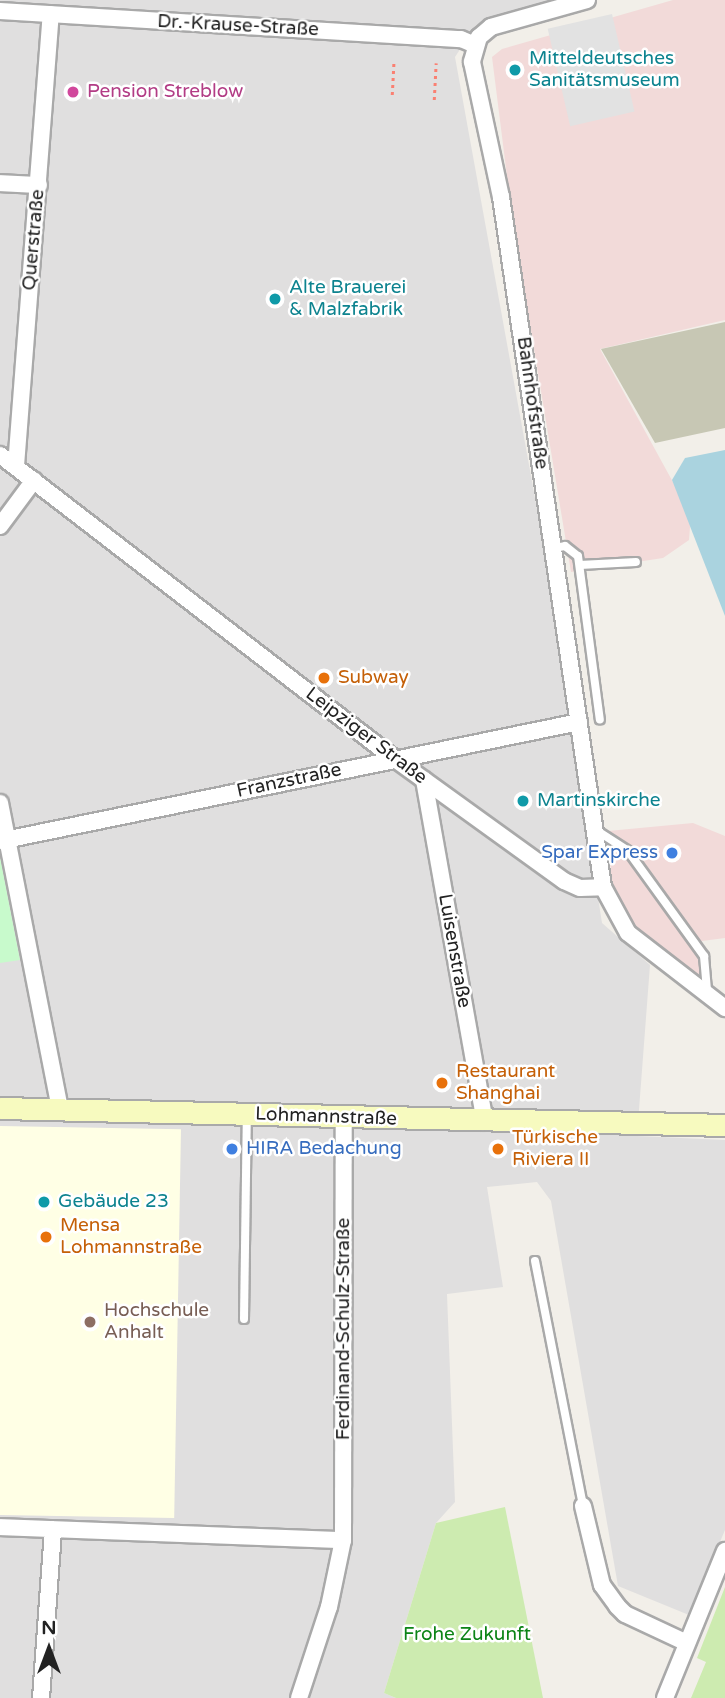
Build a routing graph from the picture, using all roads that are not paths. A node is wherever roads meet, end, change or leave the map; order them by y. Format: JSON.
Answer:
{"nodes":[{"id":1,"x":587,"y":0,"type":"edge"},
{"id":2,"x":568,"y":3,"type":"edge"},
{"id":3,"x":41,"y":9,"type":"edge"},
{"id":4,"x":0,"y":11,"type":"edge"},
{"id":5,"x":475,"y":44,"type":"junction"},
{"id":6,"x":0,"y":183,"type":"edge"},
{"id":7,"x":39,"y":185,"type":"junction"},
{"id":8,"x":0,"y":454,"type":"edge"},
{"id":9,"x":16,"y":467,"type":"junction"},
{"id":10,"x":34,"y":480,"type":"junction"},
{"id":11,"x":0,"y":526,"type":"edge"},
{"id":12,"x":553,"y":548,"type":"junction"},
{"id":13,"x":636,"y":562,"type":"dead end"},
{"id":14,"x":580,"y":565,"type":"junction"},
{"id":15,"x":600,"y":720,"type":"dead end"},
{"id":16,"x":579,"y":722,"type":"junction"},
{"id":17,"x":395,"y":759,"type":"junction"},
{"id":18,"x":424,"y":780,"type":"junction"},
{"id":19,"x":0,"y":803,"type":"edge"},
{"id":20,"x":593,"y":828,"type":"junction"},
{"id":21,"x":4,"y":840,"type":"edge"},
{"id":22,"x":603,"y":887,"type":"junction"},
{"id":23,"x":708,"y":995,"type":"junction"},
{"id":24,"x":725,"y":1008,"type":"edge"},
{"id":25,"x":0,"y":1108,"type":"edge"},
{"id":26,"x":60,"y":1110,"type":"junction"},
{"id":27,"x":247,"y":1115,"type":"junction"},
{"id":28,"x":344,"y":1118,"type":"junction"},
{"id":29,"x":485,"y":1122,"type":"junction"},
{"id":30,"x":725,"y":1125,"type":"edge"},
{"id":31,"x":535,"y":1261,"type":"dead end"},
{"id":32,"x":244,"y":1319,"type":"dead end"},
{"id":33,"x":583,"y":1506,"type":"joint"},
{"id":34,"x":0,"y":1527,"type":"edge"},
{"id":35,"x":53,"y":1529,"type":"junction"},
{"id":36,"x":343,"y":1540,"type":"junction"},
{"id":37,"x":725,"y":1551,"type":"edge"},
{"id":38,"x":685,"y":1642,"type":"junction"},
{"id":39,"x":41,"y":1698,"type":"edge"},
{"id":40,"x":299,"y":1698,"type":"edge"},
{"id":41,"x":664,"y":1698,"type":"edge"}],
"edges":[{"from":1,"to":2,"type":"street"},
{"from":2,"to":5,"type":"street"},
{"from":3,"to":4,"type":"street","name":"Dr.-Krause-Straße"},
{"from":3,"to":5,"type":"street","name":"Dr.-Krause-Straße"},
{"from":3,"to":7,"type":"street","name":"Querstraße"},
{"from":5,"to":12,"type":"street","name":"Bahnhofstraße"},
{"from":6,"to":7,"type":"street"},
{"from":7,"to":9,"type":"street","name":"Querstraße"},
{"from":8,"to":9,"type":"street","name":"Leipziger Straße"},
{"from":9,"to":10,"type":"street","name":"Leipziger Straße"},
{"from":10,"to":11,"type":"street"},
{"from":10,"to":17,"type":"street","name":"Leipziger Straße"},
{"from":12,"to":14,"type":"lane"},
{"from":12,"to":16,"type":"street","name":"Bahnhofstraße"},
{"from":13,"to":14,"type":"lane"},
{"from":14,"to":15,"type":"lane"},
{"from":16,"to":17,"type":"street","name":"Franzstraße"},
{"from":16,"to":20,"type":"street","name":"Bahnhofstraße"},
{"from":17,"to":18,"type":"street","name":"Leipziger Straße"},
{"from":17,"to":21,"type":"street","name":"Franzstraße"},
{"from":18,"to":22,"type":"street","name":"Leipziger Straße"},
{"from":18,"to":29,"type":"street","name":"Luisenstraße"},
{"from":19,"to":21,"type":"street"},
{"from":20,"to":22,"type":"street","name":"Bahnhofstraße"},
{"from":20,"to":23,"type":"lane"},
{"from":21,"to":26,"type":"street"},
{"from":22,"to":23,"type":"street"},
{"from":23,"to":24,"type":"street"},
{"from":25,"to":26,"type":"main road","name":"Lohmannstraße"},
{"from":26,"to":27,"type":"main road","name":"Lohmannstraße"},
{"from":27,"to":28,"type":"main road","name":"Lohmannstraße"},
{"from":27,"to":32,"type":"lane"},
{"from":28,"to":29,"type":"main road","name":"Lohmannstraße"},
{"from":28,"to":36,"type":"street","name":"Ferdinand-Schulz-Straße"},
{"from":29,"to":30,"type":"main road","name":"Lohmannstraße"},
{"from":31,"to":33,"type":"lane"},
{"from":33,"to":38,"type":"street"},
{"from":34,"to":35,"type":"street"},
{"from":35,"to":36,"type":"street"},
{"from":35,"to":39,"type":"street"},
{"from":36,"to":40,"type":"street","name":"Ferdinand-Schulz-Straße"},
{"from":37,"to":38,"type":"street"},
{"from":38,"to":41,"type":"street"}]}
